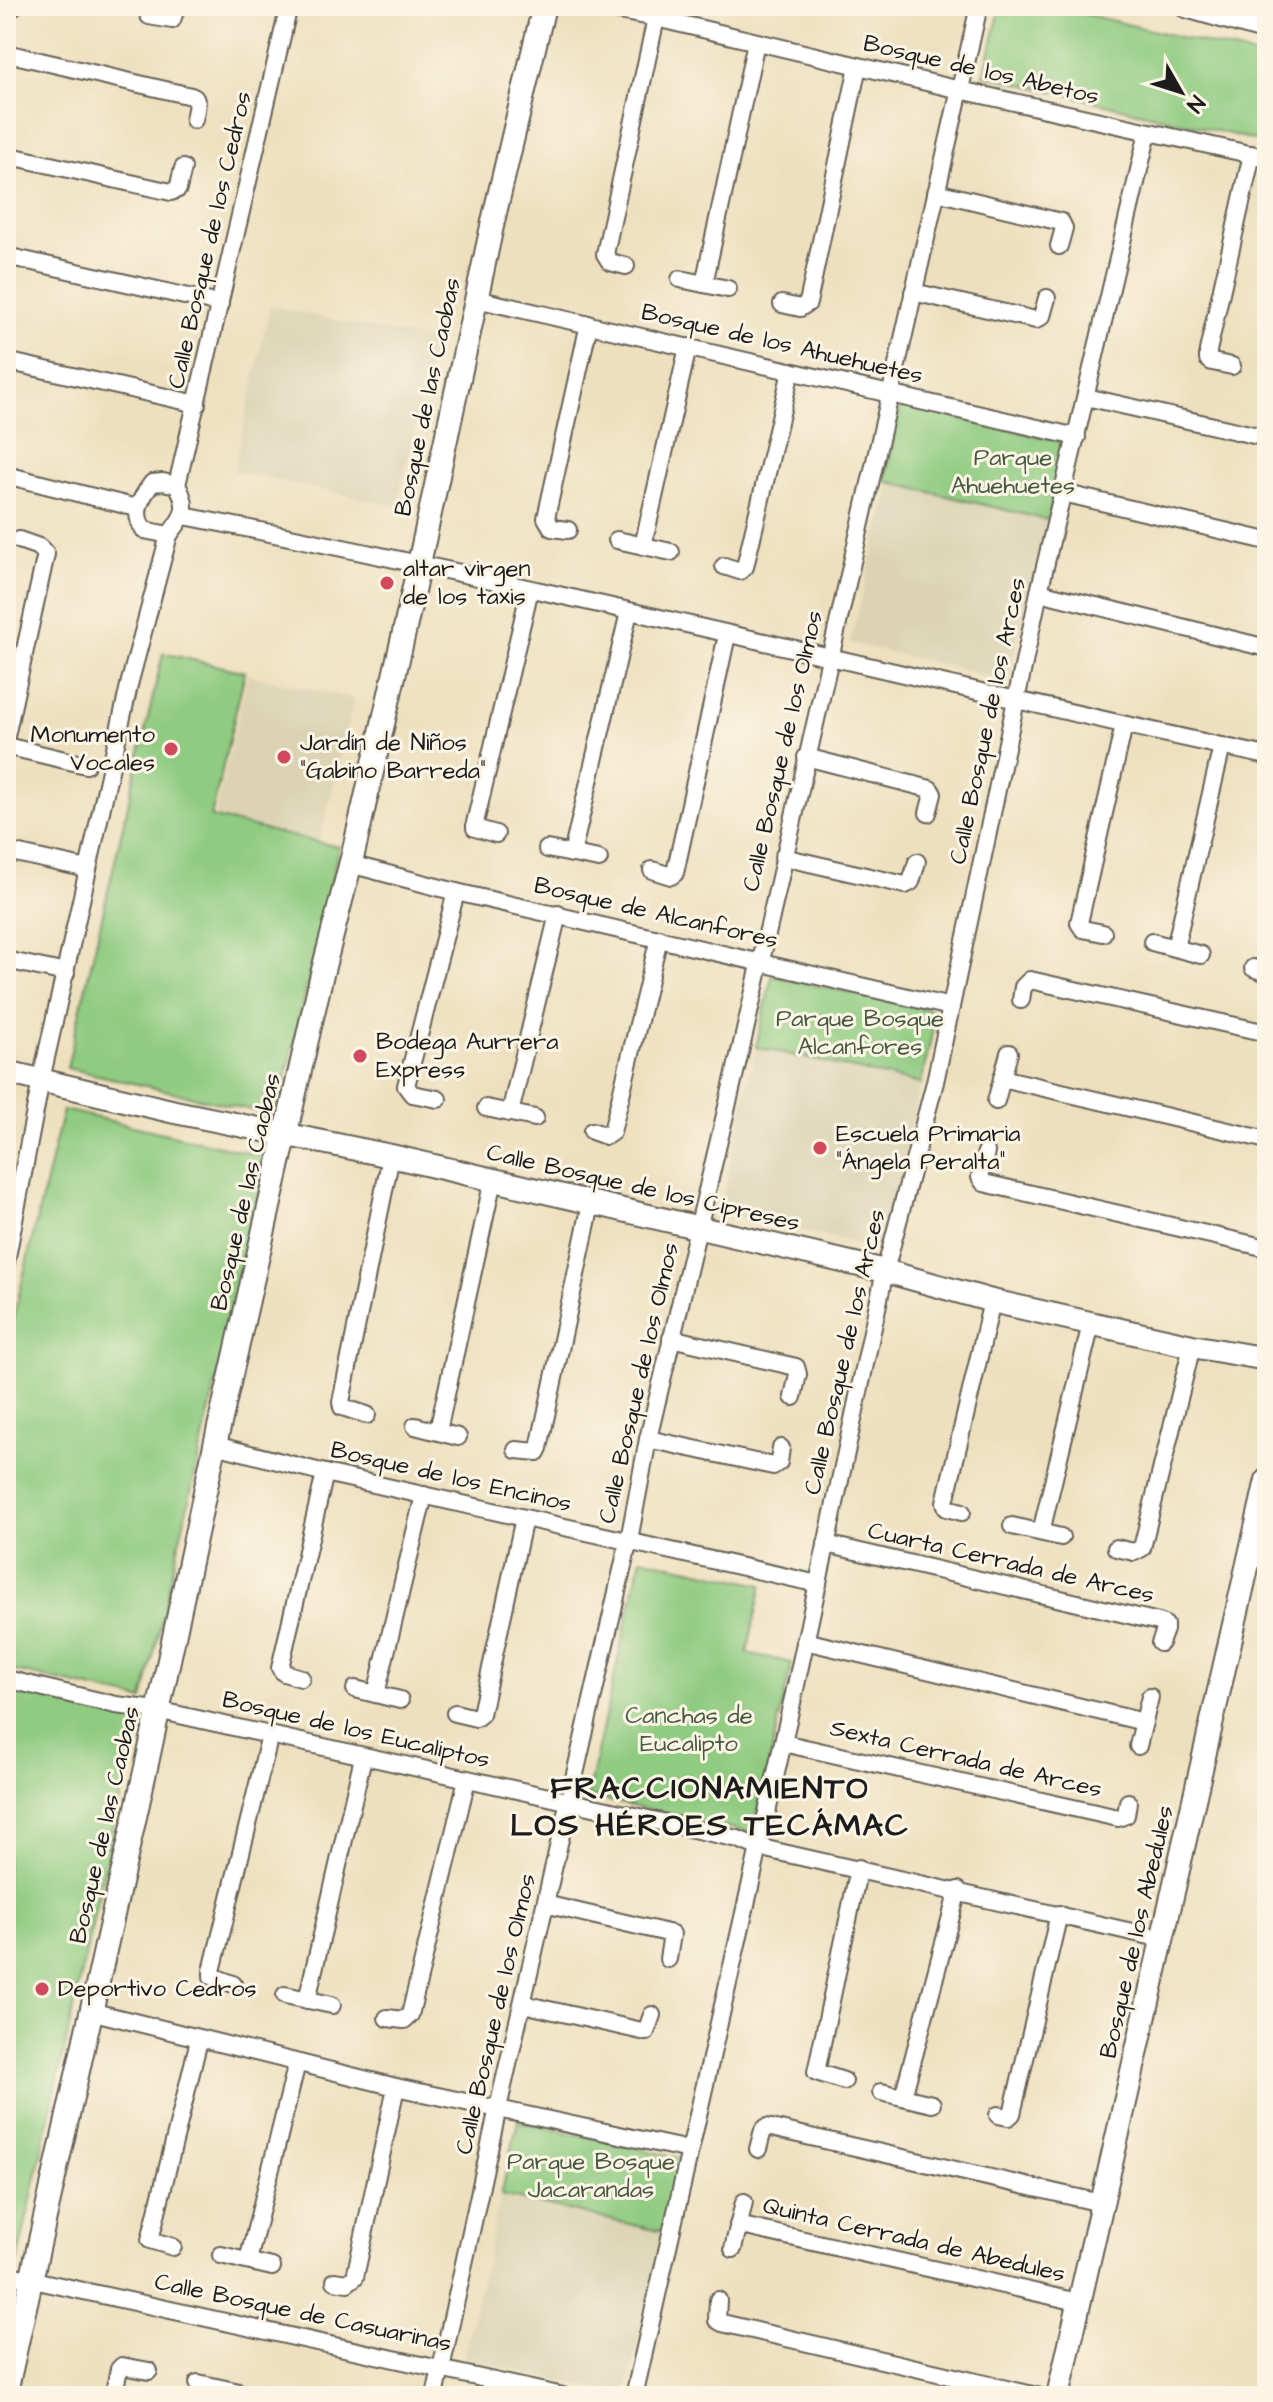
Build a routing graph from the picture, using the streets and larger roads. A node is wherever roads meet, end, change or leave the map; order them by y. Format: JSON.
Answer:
{"nodes":[{"id":1,"x":14,"y":6,"type":"edge"},
{"id":2,"x":177,"y":6,"type":"edge"},
{"id":3,"x":289,"y":6,"type":"edge"},
{"id":4,"x":544,"y":6,"type":"edge"},
{"id":5,"x":592,"y":6,"type":"edge"},
{"id":6,"x":979,"y":6,"type":"edge"},
{"id":7,"x":1186,"y":6,"type":"edge"},
{"id":8,"x":6,"y":14,"type":"edge"},
{"id":9,"x":149,"y":16,"type":"dead end"},
{"id":10,"x":656,"y":18,"type":"junction"},
{"id":11,"x":1267,"y":29,"type":"edge"},
{"id":12,"x":756,"y":42,"type":"junction"},
{"id":13,"x":6,"y":53,"type":"edge"},
{"id":14,"x":858,"y":66,"type":"junction"},
{"id":15,"x":960,"y":90,"type":"junction"},
{"id":16,"x":194,"y":120,"type":"dead end"},
{"id":17,"x":1148,"y":132,"type":"junction"},
{"id":18,"x":6,"y":155,"type":"edge"},
{"id":19,"x":1259,"y":156,"type":"edge"},
{"id":20,"x":183,"y":168,"type":"dead end"},
{"id":21,"x":936,"y":192,"type":"junction"},
{"id":22,"x":1059,"y":246,"type":"dead end"},
{"id":23,"x":6,"y":256,"type":"edge"},
{"id":24,"x":626,"y":266,"type":"dead end"},
{"id":25,"x":680,"y":279,"type":"dead end"},
{"id":26,"x":704,"y":284,"type":"junction"},
{"id":27,"x":728,"y":289,"type":"dead end"},
{"id":28,"x":913,"y":292,"type":"junction"},
{"id":29,"x":1047,"y":298,"type":"dead end"},
{"id":30,"x":476,"y":299,"type":"junction"},
{"id":31,"x":220,"y":304,"type":"junction"},
{"id":32,"x":782,"y":304,"type":"dead end"},
{"id":33,"x":589,"y":324,"type":"junction"},
{"id":34,"x":688,"y":347,"type":"junction"},
{"id":35,"x":6,"y":361,"type":"edge"},
{"id":36,"x":1232,"y":366,"type":"dead end"},
{"id":37,"x":791,"y":371,"type":"junction"},
{"id":38,"x":890,"y":394,"type":"junction"},
{"id":39,"x":1086,"y":397,"type":"junction"},
{"id":40,"x":197,"y":404,"type":"junction"},
{"id":41,"x":1077,"y":437,"type":"junction"},
{"id":42,"x":1267,"y":438,"type":"edge"},
{"id":43,"x":6,"y":475,"type":"edge"},
{"id":44,"x":177,"y":485,"type":"junction"},
{"id":45,"x":1063,"y":493,"type":"junction"},
{"id":46,"x":137,"y":508,"type":"junction"},
{"id":47,"x":184,"y":516,"type":"junction"},
{"id":48,"x":568,"y":530,"type":"dead end"},
{"id":49,"x":169,"y":535,"type":"junction"},
{"id":50,"x":19,"y":540,"type":"dead end"},
{"id":51,"x":617,"y":540,"type":"dead end"},
{"id":52,"x":1267,"y":541,"type":"edge"},
{"id":53,"x":643,"y":546,"type":"junction"},
{"id":54,"x":671,"y":552,"type":"dead end"},
{"id":55,"x":419,"y":563,"type":"junction"},
{"id":56,"x":724,"y":566,"type":"dead end"},
{"id":57,"x":1039,"y":592,"type":"junction"},
{"id":58,"x":529,"y":594,"type":"junction"},
{"id":59,"x":627,"y":620,"type":"junction"},
{"id":60,"x":727,"y":635,"type":"junction"},
{"id":61,"x":1267,"y":648,"type":"edge"},
{"id":62,"x":828,"y":658,"type":"junction"},
{"id":63,"x":1016,"y":702,"type":"junction"},
{"id":64,"x":1124,"y":725,"type":"junction"},
{"id":65,"x":6,"y":736,"type":"edge"},
{"id":66,"x":6,"y":746,"type":"edge"},
{"id":67,"x":1222,"y":746,"type":"junction"},
{"id":68,"x":1267,"y":756,"type":"edge"},
{"id":69,"x":806,"y":757,"type":"junction"},
{"id":70,"x":86,"y":765,"type":"dead end"},
{"id":71,"x":928,"y":813,"type":"dead end"},
{"id":72,"x":496,"y":834,"type":"dead end"},
{"id":73,"x":547,"y":849,"type":"dead end"},
{"id":74,"x":6,"y":851,"type":"edge"},
{"id":75,"x":572,"y":854,"type":"junction"},
{"id":76,"x":783,"y":857,"type":"junction"},
{"id":77,"x":599,"y":859,"type":"dead end"},
{"id":78,"x":917,"y":862,"type":"dead end"},
{"id":79,"x":350,"y":864,"type":"junction"},
{"id":80,"x":88,"y":869,"type":"junction"},
{"id":81,"x":652,"y":870,"type":"dead end"},
{"id":82,"x":456,"y":892,"type":"junction"},
{"id":83,"x":558,"y":914,"type":"junction"},
{"id":84,"x":1103,"y":933,"type":"dead end"},
{"id":85,"x":659,"y":938,"type":"junction"},
{"id":86,"x":1152,"y":942,"type":"dead end"},
{"id":87,"x":1175,"y":948,"type":"junction"},
{"id":88,"x":1201,"y":955,"type":"dead end"},
{"id":89,"x":6,"y":960,"type":"edge"},
{"id":90,"x":760,"y":963,"type":"junction"},
{"id":91,"x":66,"y":973,"type":"junction"},
{"id":92,"x":1021,"y":1000,"type":"dead end"},
{"id":93,"x":951,"y":1007,"type":"junction"},
{"id":94,"x":1267,"y":1033,"type":"edge"},
{"id":95,"x":1009,"y":1053,"type":"dead end"},
{"id":96,"x":6,"y":1072,"type":"edge"},
{"id":97,"x":1002,"y":1078,"type":"junction"},
{"id":98,"x":41,"y":1080,"type":"junction"},
{"id":99,"x":438,"y":1099,"type":"dead end"},
{"id":100,"x":996,"y":1101,"type":"dead end"},
{"id":101,"x":486,"y":1108,"type":"dead end"},
{"id":102,"x":510,"y":1113,"type":"junction"},
{"id":103,"x":535,"y":1118,"type":"dead end"},
{"id":104,"x":592,"y":1131,"type":"dead end"},
{"id":105,"x":286,"y":1136,"type":"junction"},
{"id":106,"x":1267,"y":1140,"type":"edge"},
{"id":107,"x":986,"y":1152,"type":"dead end"},
{"id":108,"x":391,"y":1156,"type":"junction"},
{"id":109,"x":493,"y":1180,"type":"junction"},
{"id":110,"x":591,"y":1204,"type":"junction"},
{"id":111,"x":698,"y":1228,"type":"junction"},
{"id":112,"x":1267,"y":1248,"type":"edge"},
{"id":113,"x":6,"y":1262,"type":"edge"},
{"id":114,"x":885,"y":1271,"type":"junction"},
{"id":115,"x":992,"y":1301,"type":"junction"},
{"id":116,"x":1091,"y":1324,"type":"junction"},
{"id":117,"x":671,"y":1338,"type":"junction"},
{"id":118,"x":1192,"y":1346,"type":"junction"},
{"id":119,"x":1267,"y":1359,"type":"edge"},
{"id":120,"x":793,"y":1397,"type":"dead end"},
{"id":121,"x":367,"y":1415,"type":"dead end"},
{"id":122,"x":415,"y":1426,"type":"dead end"},
{"id":123,"x":438,"y":1431,"type":"junction"},
{"id":124,"x":458,"y":1437,"type":"dead end"},
{"id":125,"x":648,"y":1439,"type":"junction"},
{"id":126,"x":215,"y":1445,"type":"junction"},
{"id":127,"x":781,"y":1448,"type":"dead end"},
{"id":128,"x":516,"y":1450,"type":"dead end"},
{"id":129,"x":325,"y":1473,"type":"junction"},
{"id":130,"x":1267,"y":1480,"type":"edge"},
{"id":131,"x":424,"y":1495,"type":"junction"},
{"id":132,"x":962,"y":1512,"type":"dead end"},
{"id":133,"x":524,"y":1518,"type":"junction"},
{"id":134,"x":1012,"y":1526,"type":"dead end"},
{"id":135,"x":1041,"y":1532,"type":"junction"},
{"id":136,"x":1061,"y":1537,"type":"dead end"},
{"id":137,"x":629,"y":1540,"type":"junction"},
{"id":138,"x":826,"y":1544,"type":"junction"},
{"id":139,"x":1116,"y":1548,"type":"dead end"},
{"id":140,"x":818,"y":1584,"type":"junction"},
{"id":141,"x":805,"y":1641,"type":"junction"},
{"id":142,"x":1160,"y":1643,"type":"dead end"},
{"id":143,"x":301,"y":1678,"type":"dead end"},
{"id":144,"x":6,"y":1679,"type":"edge"},
{"id":145,"x":355,"y":1689,"type":"dead end"},
{"id":146,"x":376,"y":1694,"type":"junction"},
{"id":147,"x":1150,"y":1697,"type":"dead end"},
{"id":148,"x":400,"y":1700,"type":"dead end"},
{"id":149,"x":157,"y":1710,"type":"junction"},
{"id":150,"x":455,"y":1713,"type":"dead end"},
{"id":151,"x":1144,"y":1722,"type":"junction"},
{"id":152,"x":270,"y":1735,"type":"junction"},
{"id":153,"x":783,"y":1743,"type":"junction"},
{"id":154,"x":1138,"y":1746,"type":"dead end"},
{"id":155,"x":363,"y":1757,"type":"junction"},
{"id":156,"x":467,"y":1779,"type":"junction"},
{"id":157,"x":569,"y":1801,"type":"junction"},
{"id":158,"x":1128,"y":1802,"type":"dead end"},
{"id":159,"x":757,"y":1847,"type":"junction"},
{"id":160,"x":859,"y":1868,"type":"junction"},
{"id":161,"x":958,"y":1890,"type":"junction"},
{"id":162,"x":545,"y":1904,"type":"junction"},
{"id":163,"x":1059,"y":1914,"type":"junction"},
{"id":164,"x":1163,"y":1939,"type":"junction"},
{"id":165,"x":668,"y":1959,"type":"dead end"},
{"id":166,"x":233,"y":1984,"type":"dead end"},
{"id":167,"x":285,"y":1995,"type":"dead end"},
{"id":168,"x":307,"y":2000,"type":"junction"},
{"id":169,"x":523,"y":2004,"type":"junction"},
{"id":170,"x":332,"y":2005,"type":"dead end"},
{"id":171,"x":90,"y":2011,"type":"junction"},
{"id":172,"x":652,"y":2015,"type":"dead end"},
{"id":173,"x":387,"y":2018,"type":"dead end"},
{"id":174,"x":199,"y":2040,"type":"junction"},
{"id":175,"x":297,"y":2063,"type":"junction"},
{"id":176,"x":844,"y":2081,"type":"dead end"},
{"id":177,"x":396,"y":2087,"type":"junction"},
{"id":178,"x":881,"y":2092,"type":"dead end"},
{"id":179,"x":903,"y":2097,"type":"junction"},
{"id":180,"x":932,"y":2104,"type":"dead end"},
{"id":181,"x":498,"y":2108,"type":"junction"},
{"id":182,"x":998,"y":2115,"type":"dead end"},
{"id":183,"x":758,"y":2149,"type":"dead end"},
{"id":184,"x":689,"y":2150,"type":"junction"},
{"id":185,"x":744,"y":2202,"type":"dead end"},
{"id":186,"x":1101,"y":2203,"type":"junction"},
{"id":187,"x":738,"y":2225,"type":"junction"},
{"id":188,"x":173,"y":2247,"type":"dead end"},
{"id":189,"x":733,"y":2249,"type":"dead end"},
{"id":190,"x":221,"y":2255,"type":"dead end"},
{"id":191,"x":248,"y":2261,"type":"junction"},
{"id":192,"x":272,"y":2267,"type":"dead end"},
{"id":193,"x":6,"y":2274,"type":"edge"},
{"id":194,"x":32,"y":2278,"type":"junction"},
{"id":195,"x":335,"y":2281,"type":"dead end"},
{"id":196,"x":718,"y":2300,"type":"dead end"},
{"id":197,"x":1078,"y":2302,"type":"junction"},
{"id":198,"x":441,"y":2368,"type":"junction"},
{"id":199,"x":149,"y":2371,"type":"dead end"},
{"id":200,"x":198,"y":2383,"type":"dead end"},
{"id":201,"x":6,"y":2392,"type":"edge"},
{"id":202,"x":220,"y":2392,"type":"edge"},
{"id":203,"x":239,"y":2392,"type":"dead end"},
{"id":204,"x":113,"y":2396,"type":"edge"},
{"id":205,"x":435,"y":2396,"type":"edge"},
{"id":206,"x":563,"y":2396,"type":"edge"},
{"id":207,"x":634,"y":2396,"type":"edge"},
{"id":208,"x":1037,"y":2396,"type":"edge"},
{"id":209,"x":1058,"y":2396,"type":"edge"}],
"edges":[{"from":1,"to":8,"type":"street"},
{"from":2,"to":9,"type":"street"},
{"from":3,"to":31,"type":"street","name":"Calle Bosque de los Cedros"},
{"from":4,"to":30,"type":"street","name":"Bosque de las Caobas"},
{"from":5,"to":10,"type":"street","name":"Bosque de los Abetos"},
{"from":6,"to":15,"type":"street","name":"Calle Bosque de los Olmos"},
{"from":7,"to":11,"type":"street"},
{"from":10,"to":12,"type":"street","name":"Bosque de los Abetos"},
{"from":10,"to":24,"type":"street"},
{"from":12,"to":14,"type":"street","name":"Bosque de los Abetos"},
{"from":12,"to":26,"type":"street"},
{"from":13,"to":16,"type":"street"},
{"from":14,"to":15,"type":"street","name":"Bosque de los Abetos"},
{"from":14,"to":32,"type":"street"},
{"from":15,"to":17,"type":"street","name":"Bosque de los Abetos"},
{"from":15,"to":21,"type":"street","name":"Calle Bosque de los Olmos"},
{"from":17,"to":19,"type":"street","name":"Bosque de los Abetos"},
{"from":17,"to":39,"type":"street","name":"Calle Bosque de los Arces"},
{"from":18,"to":20,"type":"street"},
{"from":19,"to":36,"type":"street"},
{"from":21,"to":22,"type":"street"},
{"from":21,"to":28,"type":"street","name":"Calle Bosque de los Olmos"},
{"from":23,"to":31,"type":"street"},
{"from":25,"to":26,"type":"street"},
{"from":26,"to":27,"type":"street"},
{"from":28,"to":29,"type":"street"},
{"from":28,"to":38,"type":"street","name":"Calle Bosque de los Olmos"},
{"from":30,"to":33,"type":"street","name":"Bosque de los Ahuehuetes"},
{"from":30,"to":55,"type":"street","name":"Bosque de las Caobas"},
{"from":31,"to":40,"type":"street","name":"Calle Bosque de los Cedros"},
{"from":33,"to":34,"type":"street","name":"Bosque de los Ahuehuetes"},
{"from":33,"to":48,"type":"street"},
{"from":34,"to":37,"type":"street","name":"Bosque de los Ahuehuetes"},
{"from":34,"to":53,"type":"street"},
{"from":35,"to":40,"type":"street"},
{"from":37,"to":38,"type":"street","name":"Bosque de los Ahuehuetes"},
{"from":37,"to":56,"type":"street"},
{"from":38,"to":41,"type":"street","name":"Bosque de los Ahuehuetes"},
{"from":38,"to":62,"type":"street","name":"Calle Bosque de los Olmos"},
{"from":39,"to":41,"type":"street","name":"Calle Bosque de los Arces"},
{"from":39,"to":42,"type":"street"},
{"from":40,"to":44,"type":"street","name":"Calle Bosque de los Cedros"},
{"from":41,"to":45,"type":"street","name":"Calle Bosque de los Arces"},
{"from":43,"to":46,"type":"street"},
{"from":44,"to":46,"type":"street"},
{"from":44,"to":47,"type":"street"},
{"from":45,"to":52,"type":"street"},
{"from":45,"to":57,"type":"street","name":"Calle Bosque de los Arces"},
{"from":46,"to":49,"type":"street"},
{"from":47,"to":49,"type":"street"},
{"from":47,"to":55,"type":"street"},
{"from":49,"to":80,"type":"street"},
{"from":50,"to":65,"type":"street"},
{"from":51,"to":53,"type":"street"},
{"from":53,"to":54,"type":"street"},
{"from":55,"to":58,"type":"street"},
{"from":55,"to":79,"type":"street","name":"Bosque de las Caobas"},
{"from":57,"to":61,"type":"street"},
{"from":57,"to":63,"type":"street","name":"Calle Bosque de los Arces"},
{"from":58,"to":59,"type":"street"},
{"from":58,"to":72,"type":"street"},
{"from":59,"to":60,"type":"street"},
{"from":59,"to":75,"type":"street"},
{"from":60,"to":62,"type":"street"},
{"from":60,"to":81,"type":"street"},
{"from":62,"to":63,"type":"street"},
{"from":62,"to":69,"type":"street","name":"Calle Bosque de los Olmos"},
{"from":63,"to":64,"type":"street"},
{"from":63,"to":93,"type":"street","name":"Calle Bosque de los Arces"},
{"from":64,"to":67,"type":"street"},
{"from":64,"to":84,"type":"street"},
{"from":66,"to":70,"type":"street"},
{"from":67,"to":68,"type":"street"},
{"from":67,"to":87,"type":"street"},
{"from":69,"to":71,"type":"street"},
{"from":69,"to":76,"type":"street","name":"Calle Bosque de los Olmos"},
{"from":73,"to":75,"type":"street"},
{"from":74,"to":80,"type":"street"},
{"from":75,"to":77,"type":"street"},
{"from":76,"to":78,"type":"street"},
{"from":76,"to":90,"type":"street","name":"Calle Bosque de los Olmos"},
{"from":79,"to":82,"type":"street","name":"Bosque de Alcanfores"},
{"from":79,"to":105,"type":"street","name":"Bosque de las Caobas"},
{"from":80,"to":91,"type":"street"},
{"from":82,"to":83,"type":"street","name":"Bosque de Alcanfores"},
{"from":82,"to":99,"type":"street"},
{"from":83,"to":85,"type":"street","name":"Bosque de Alcanfores"},
{"from":83,"to":102,"type":"street"},
{"from":85,"to":90,"type":"street","name":"Bosque de Alcanfores"},
{"from":85,"to":104,"type":"street"},
{"from":86,"to":87,"type":"street"},
{"from":87,"to":88,"type":"street"},
{"from":89,"to":91,"type":"street"},
{"from":90,"to":93,"type":"street","name":"Bosque de Alcanfores"},
{"from":90,"to":111,"type":"street","name":"Calle Bosque de los Olmos"},
{"from":91,"to":98,"type":"street"},
{"from":92,"to":94,"type":"street"},
{"from":93,"to":114,"type":"street","name":"Calle Bosque de los Arces"},
{"from":95,"to":97,"type":"street"},
{"from":96,"to":98,"type":"street","name":"Calle Bosque de los Cipreses"},
{"from":97,"to":100,"type":"street"},
{"from":97,"to":106,"type":"street"},
{"from":98,"to":105,"type":"street","name":"Calle Bosque de los Cipreses"},
{"from":98,"to":113,"type":"street"},
{"from":101,"to":102,"type":"street"},
{"from":102,"to":103,"type":"street"},
{"from":105,"to":108,"type":"street","name":"Calle Bosque de los Cipreses"},
{"from":105,"to":126,"type":"street","name":"Bosque de las Caobas"},
{"from":107,"to":112,"type":"street"},
{"from":108,"to":109,"type":"street","name":"Calle Bosque de los Cipreses"},
{"from":108,"to":121,"type":"street"},
{"from":109,"to":110,"type":"street","name":"Calle Bosque de los Cipreses"},
{"from":109,"to":123,"type":"street"},
{"from":110,"to":111,"type":"street","name":"Calle Bosque de los Cipreses"},
{"from":110,"to":128,"type":"street"},
{"from":111,"to":114,"type":"street","name":"Calle Bosque de los Cipreses"},
{"from":111,"to":117,"type":"street","name":"Calle Bosque de los Olmos"},
{"from":114,"to":115,"type":"street","name":"Calle Bosque de los Cipreses"},
{"from":114,"to":138,"type":"street","name":"Calle Bosque de los Arces"},
{"from":115,"to":116,"type":"street","name":"Calle Bosque de los Cipreses"},
{"from":115,"to":132,"type":"street"},
{"from":116,"to":118,"type":"street","name":"Calle Bosque de los Cipreses"},
{"from":116,"to":135,"type":"street"},
{"from":117,"to":120,"type":"street"},
{"from":117,"to":125,"type":"street","name":"Calle Bosque de los Olmos"},
{"from":118,"to":119,"type":"street","name":"Calle Bosque de los Cipreses"},
{"from":118,"to":139,"type":"street"},
{"from":122,"to":123,"type":"street"},
{"from":123,"to":124,"type":"street"},
{"from":125,"to":127,"type":"street"},
{"from":125,"to":137,"type":"street","name":"Calle Bosque de los Olmos"},
{"from":126,"to":129,"type":"street","name":"Bosque de los Encinos"},
{"from":126,"to":149,"type":"street","name":"Bosque de las Caobas"},
{"from":129,"to":131,"type":"street","name":"Bosque de los Encinos"},
{"from":129,"to":143,"type":"street"},
{"from":130,"to":164,"type":"street","name":"Bosque de los Abedules"},
{"from":131,"to":133,"type":"street","name":"Bosque de los Encinos"},
{"from":131,"to":146,"type":"street"},
{"from":133,"to":137,"type":"street","name":"Bosque de los Encinos"},
{"from":133,"to":150,"type":"street"},
{"from":134,"to":135,"type":"street"},
{"from":135,"to":136,"type":"street"},
{"from":137,"to":140,"type":"street","name":"Bosque de los Encinos"},
{"from":137,"to":157,"type":"street","name":"Calle Bosque de los Olmos"},
{"from":138,"to":140,"type":"street","name":"Calle Bosque de los Arces"},
{"from":138,"to":142,"type":"street","name":"Cuarta Cerrada de Arces"},
{"from":140,"to":141,"type":"street","name":"Calle Bosque de los Arces"},
{"from":141,"to":151,"type":"street"},
{"from":141,"to":153,"type":"street","name":"Calle Bosque de los Arces"},
{"from":144,"to":149,"type":"street","name":"Bosque de los Eucaliptos"},
{"from":145,"to":146,"type":"street"},
{"from":146,"to":148,"type":"street"},
{"from":147,"to":151,"type":"street"},
{"from":149,"to":152,"type":"street","name":"Bosque de los Eucaliptos"},
{"from":149,"to":171,"type":"street","name":"Bosque de las Caobas"},
{"from":151,"to":154,"type":"street"},
{"from":152,"to":155,"type":"street","name":"Bosque de los Eucaliptos"},
{"from":152,"to":166,"type":"street"},
{"from":153,"to":158,"type":"street","name":"Sexta Cerrada de Arces"},
{"from":153,"to":159,"type":"street","name":"Calle Bosque de los Arces"},
{"from":155,"to":156,"type":"street","name":"Bosque de los Eucaliptos"},
{"from":155,"to":168,"type":"street"},
{"from":156,"to":157,"type":"street","name":"Bosque de los Eucaliptos"},
{"from":156,"to":173,"type":"street"},
{"from":157,"to":159,"type":"street","name":"Bosque de los Eucaliptos"},
{"from":157,"to":162,"type":"street","name":"Calle Bosque de los Olmos"},
{"from":159,"to":160,"type":"street","name":"Bosque de los Eucaliptos"},
{"from":159,"to":184,"type":"street","name":"Calle Bosque de los Arces"},
{"from":160,"to":161,"type":"street","name":"Bosque de los Eucaliptos"},
{"from":160,"to":176,"type":"street"},
{"from":161,"to":163,"type":"street","name":"Bosque de los Eucaliptos"},
{"from":161,"to":179,"type":"street"},
{"from":162,"to":165,"type":"street"},
{"from":162,"to":169,"type":"street","name":"Calle Bosque de los Olmos"},
{"from":163,"to":164,"type":"street","name":"Bosque de los Eucaliptos"},
{"from":163,"to":182,"type":"street"},
{"from":164,"to":186,"type":"street","name":"Bosque de los Abedules"},
{"from":167,"to":168,"type":"street"},
{"from":168,"to":170,"type":"street"},
{"from":169,"to":172,"type":"street"},
{"from":169,"to":181,"type":"street","name":"Calle Bosque de los Olmos"},
{"from":171,"to":174,"type":"street"},
{"from":171,"to":194,"type":"street","name":"Bosque de las Caobas"},
{"from":174,"to":175,"type":"street"},
{"from":174,"to":188,"type":"street"},
{"from":175,"to":177,"type":"street"},
{"from":175,"to":191,"type":"street"},
{"from":177,"to":181,"type":"street"},
{"from":177,"to":195,"type":"street"},
{"from":178,"to":179,"type":"street"},
{"from":179,"to":180,"type":"street"},
{"from":181,"to":184,"type":"street"},
{"from":181,"to":198,"type":"street","name":"Calle Bosque de los Olmos"},
{"from":183,"to":186,"type":"street"},
{"from":184,"to":207,"type":"street","name":"Calle Bosque de los Arces"},
{"from":185,"to":187,"type":"street","name":"Quinta Cerrada de Abedules"},
{"from":186,"to":197,"type":"street","name":"Bosque de los Abedules"},
{"from":187,"to":189,"type":"street","name":"Quinta Cerrada de Abedules"},
{"from":187,"to":197,"type":"street","name":"Quinta Cerrada de Abedules"},
{"from":190,"to":191,"type":"street"},
{"from":191,"to":192,"type":"street"},
{"from":193,"to":194,"type":"street","name":"Calle Bosque de Casuarinas"},
{"from":194,"to":198,"type":"street","name":"Calle Bosque de Casuarinas"},
{"from":194,"to":201,"type":"street","name":"Bosque de las Caobas"},
{"from":196,"to":208,"type":"street"},
{"from":197,"to":209,"type":"street","name":"Bosque de los Abedules"},
{"from":198,"to":205,"type":"street","name":"Calle Bosque de los Olmos"},
{"from":198,"to":206,"type":"street","name":"Calle Bosque de Casuarinas"},
{"from":199,"to":204,"type":"street"},
{"from":200,"to":202,"type":"street"},
{"from":202,"to":203,"type":"street"}]}
